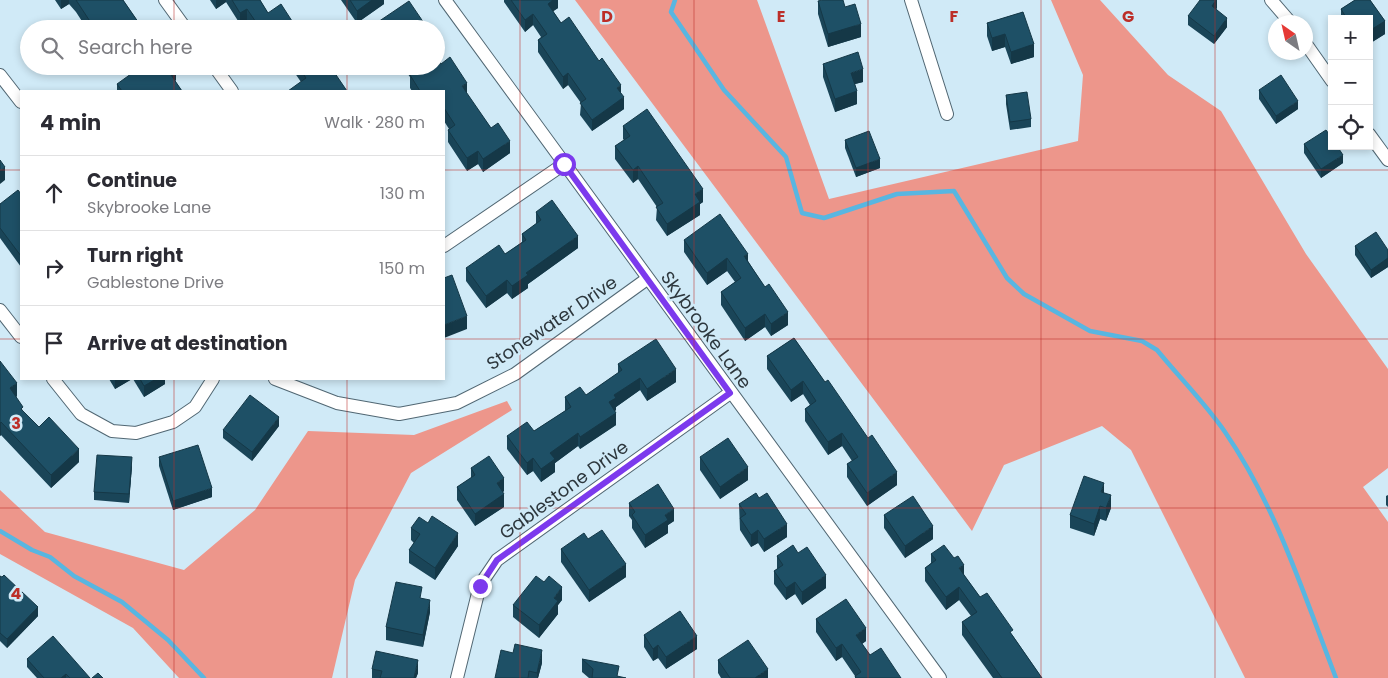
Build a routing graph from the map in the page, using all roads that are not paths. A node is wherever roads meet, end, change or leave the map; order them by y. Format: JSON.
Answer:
{"nodes":[{"id":1,"x":165,"y":0,"type":"edge"},
{"id":2,"x":445,"y":0,"type":"edge"},
{"id":3,"x":911,"y":0,"type":"edge"},
{"id":4,"x":1271,"y":0,"type":"edge"},
{"id":5,"x":1284,"y":15,"type":"edge"},
{"id":6,"x":179,"y":20,"type":"edge"},
{"id":7,"x":1313,"y":54,"type":"edge"},
{"id":8,"x":0,"y":75,"type":"edge"},
{"id":9,"x":220,"y":75,"type":"edge"},
{"id":10,"x":1328,"y":75,"type":"edge"},
{"id":11,"x":231,"y":90,"type":"edge"},
{"id":12,"x":20,"y":101,"type":"edge"},
{"id":13,"x":947,"y":114,"type":"dead end"},
{"id":14,"x":1373,"y":139,"type":"edge"},
{"id":15,"x":1388,"y":160,"type":"edge"},
{"id":16,"x":564,"y":164,"type":"junction"},
{"id":17,"x":445,"y":245,"type":"edge"},
{"id":18,"x":647,"y":279,"type":"junction"},
{"id":19,"x":0,"y":310,"type":"edge"},
{"id":20,"x":20,"y":337,"type":"edge"},
{"id":21,"x":54,"y":380,"type":"edge"},
{"id":22,"x":212,"y":380,"type":"edge"},
{"id":23,"x":278,"y":380,"type":"edge"},
{"id":24,"x":730,"y":393,"type":"junction"},
{"id":25,"x":457,"y":678,"type":"edge"},
{"id":26,"x":940,"y":678,"type":"edge"}],
"edges":[{"from":1,"to":6,"type":"street"},
{"from":2,"to":16,"type":"street","name":"Skybrooke Lane"},
{"from":3,"to":13,"type":"street"},
{"from":4,"to":5,"type":"street"},
{"from":7,"to":10,"type":"street"},
{"from":8,"to":12,"type":"street"},
{"from":9,"to":11,"type":"street"},
{"from":14,"to":15,"type":"street"},
{"from":16,"to":17,"type":"street"},
{"from":16,"to":18,"type":"street","name":"Skybrooke Lane"},
{"from":18,"to":23,"type":"street","name":"Stonewater Drive"},
{"from":18,"to":24,"type":"street","name":"Skybrooke Lane"},
{"from":19,"to":20,"type":"street"},
{"from":21,"to":22,"type":"street"},
{"from":24,"to":25,"type":"street","name":"Gablestone Drive"},
{"from":24,"to":26,"type":"street","name":"Skybrooke Lane"}]}
